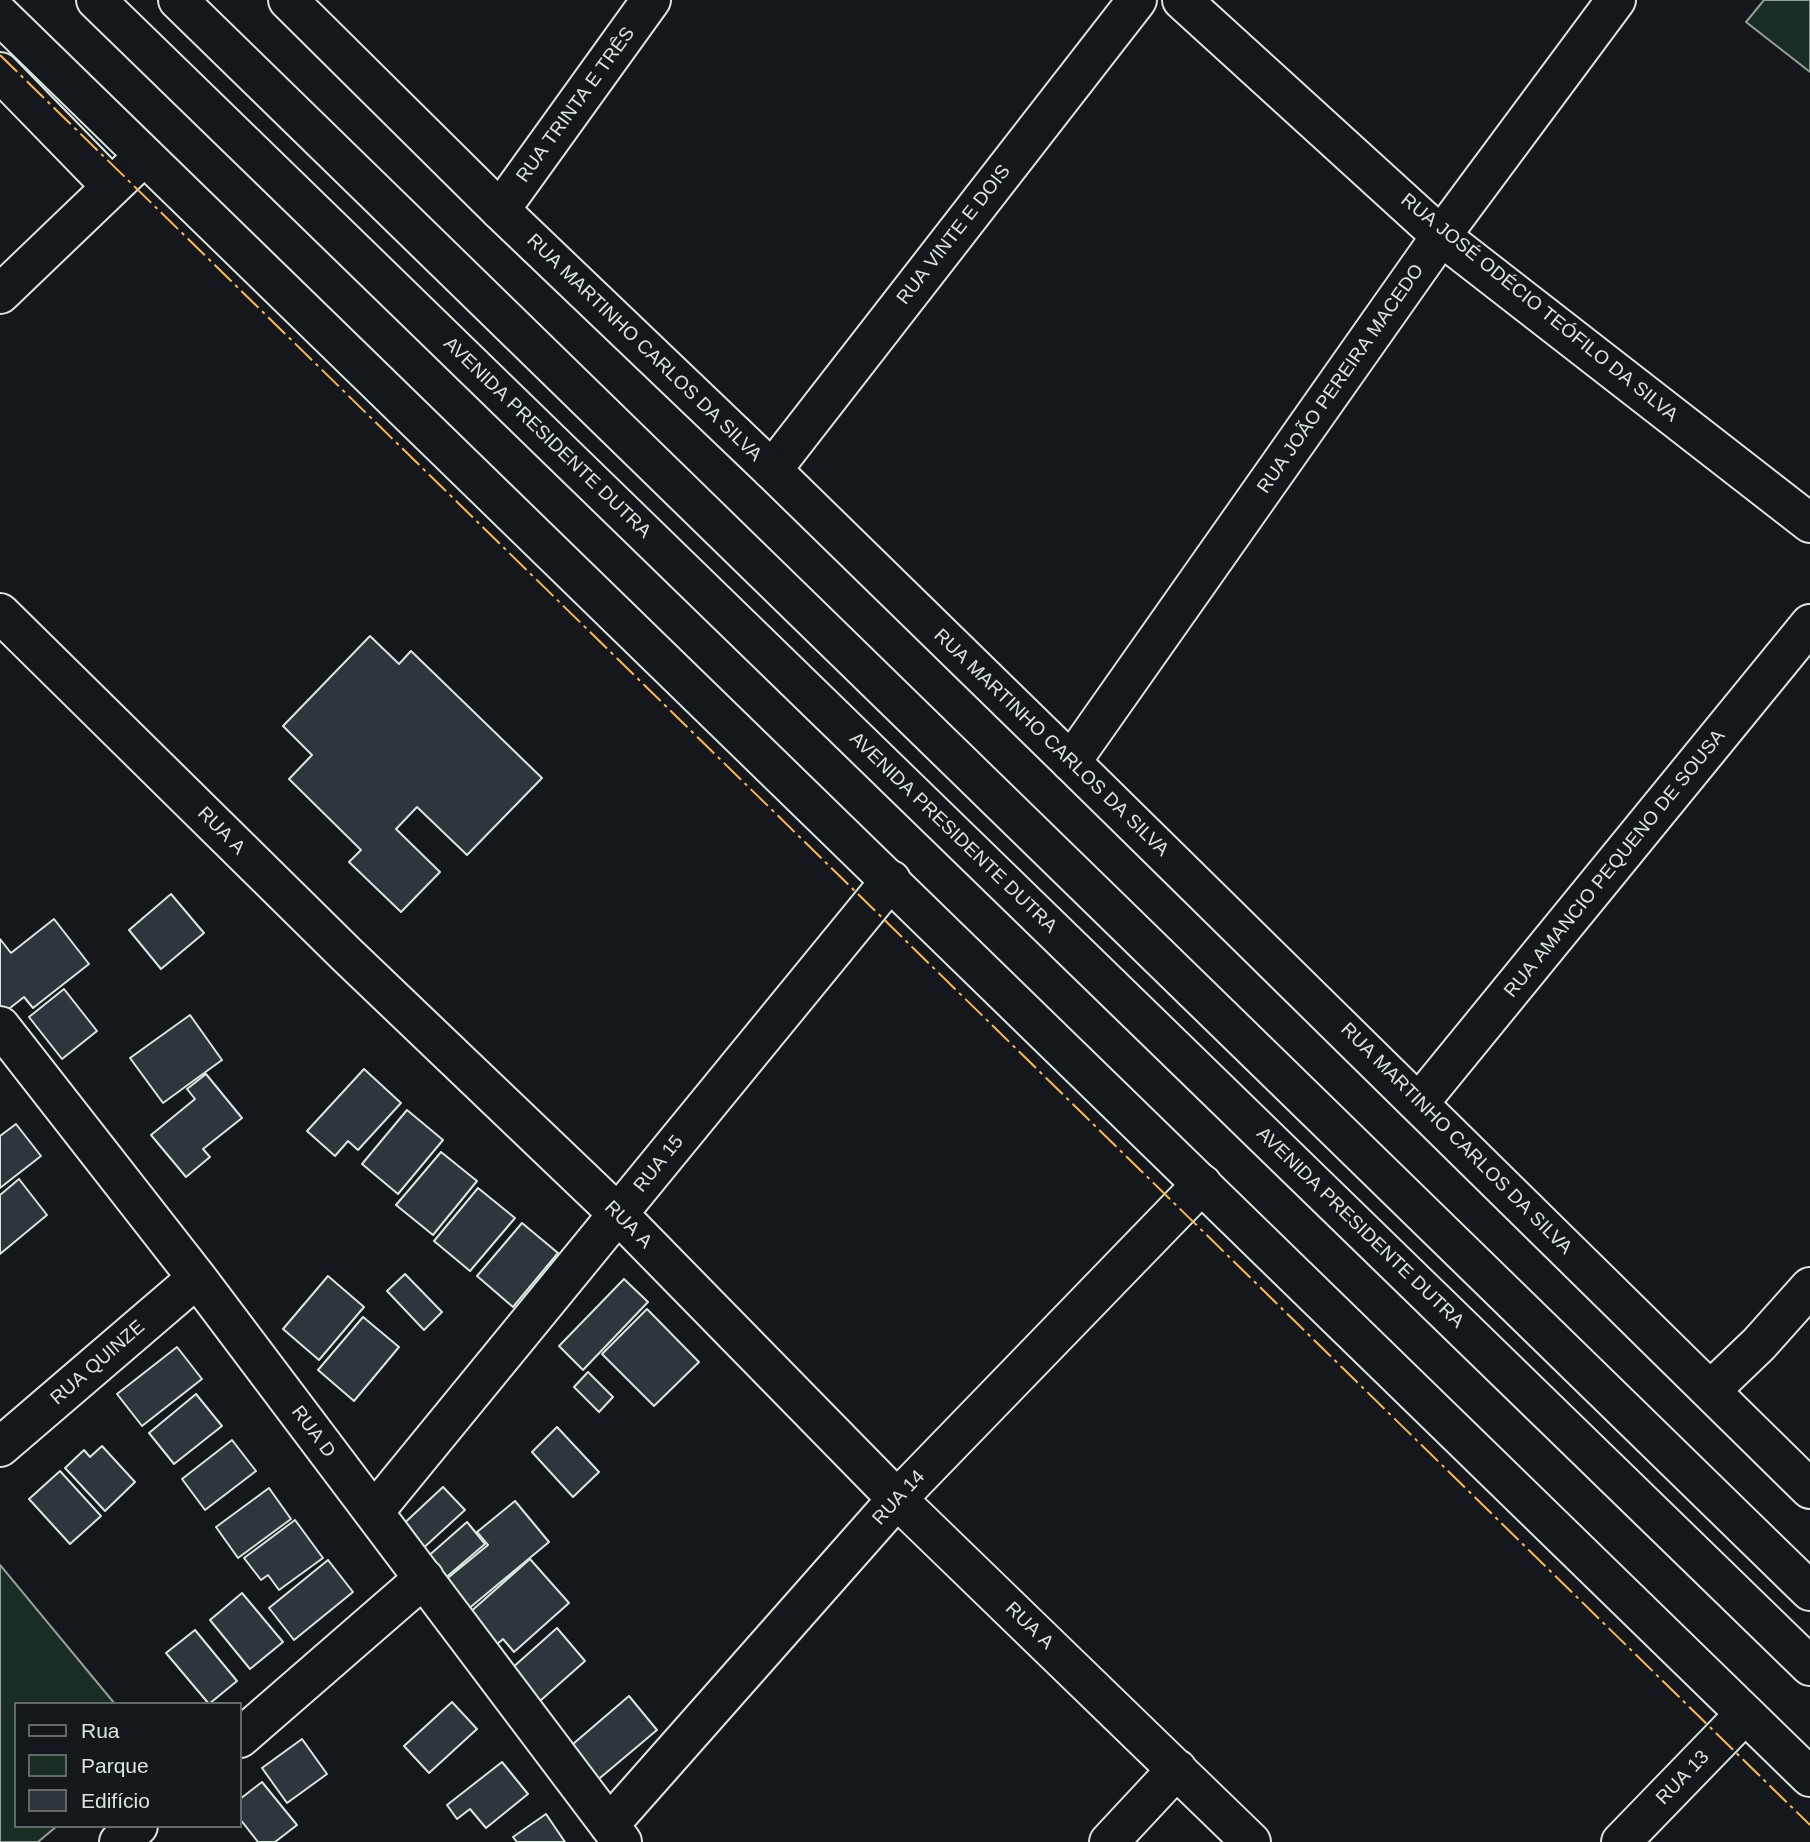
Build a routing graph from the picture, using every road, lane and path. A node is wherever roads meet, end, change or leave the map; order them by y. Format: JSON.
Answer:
{"nodes":[{"id":1,"x":96,"y":0,"type":"edge"},
{"id":2,"x":178,"y":0,"type":"edge"},
{"id":3,"x":288,"y":0,"type":"edge"},
{"id":4,"x":651,"y":0,"type":"edge"},
{"id":5,"x":1137,"y":0,"type":"edge"},
{"id":6,"x":1182,"y":0,"type":"edge"},
{"id":7,"x":1616,"y":0,"type":"edge"},
{"id":8,"x":0,"y":15,"type":"edge"},
{"id":9,"x":0,"y":72,"type":"edge"},
{"id":10,"x":144,"y":156,"type":"junction"},
{"id":11,"x":111,"y":186,"type":"junction"},
{"id":12,"x":500,"y":209,"type":"junction"},
{"id":13,"x":1441,"y":236,"type":"junction"},
{"id":14,"x":454,"y":270,"type":"junction"},
{"id":15,"x":0,"y":294,"type":"edge"},
{"id":16,"x":495,"y":310,"type":"junction"},
{"id":17,"x":416,"y":311,"type":"junction"},
{"id":18,"x":458,"y":352,"type":"junction"},
{"id":19,"x":772,"y":470,"type":"junction"},
{"id":20,"x":1810,"y":523,"type":"edge"},
{"id":21,"x":0,"y":613,"type":"edge"},
{"id":22,"x":1810,"y":624,"type":"edge"},
{"id":23,"x":1071,"y":762,"type":"junction"},
{"id":24,"x":891,"y":880,"type":"junction"},
{"id":25,"x":0,"y":1026,"type":"edge"},
{"id":26,"x":1419,"y":1103,"type":"junction"},
{"id":27,"x":1202,"y":1184,"type":"junction"},
{"id":28,"x":618,"y":1214,"type":"junction"},
{"id":29,"x":197,"y":1278,"type":"junction"},
{"id":30,"x":1810,"y":1287,"type":"edge"},
{"id":31,"x":1711,"y":1390,"type":"junction"},
{"id":32,"x":0,"y":1447,"type":"edge"},
{"id":33,"x":1810,"y":1489,"type":"edge"},
{"id":34,"x":897,"y":1499,"type":"junction"},
{"id":35,"x":374,"y":1512,"type":"junction"},
{"id":36,"x":424,"y":1578,"type":"junction"},
{"id":37,"x":1810,"y":1591,"type":"edge"},
{"id":38,"x":1810,"y":1666,"type":"edge"},
{"id":39,"x":1745,"y":1714,"type":"junction"},
{"id":40,"x":242,"y":1736,"type":"edge"},
{"id":41,"x":1177,"y":1769,"type":"junction"},
{"id":42,"x":1810,"y":1777,"type":"edge"},
{"id":43,"x":136,"y":1828,"type":"edge"},
{"id":44,"x":616,"y":1834,"type":"edge"},
{"id":45,"x":119,"y":1842,"type":"edge"},
{"id":46,"x":1109,"y":1842,"type":"edge"},
{"id":47,"x":1251,"y":1842,"type":"edge"},
{"id":48,"x":1621,"y":1842,"type":"edge"}],
"edges":[{"from":1,"to":17,"type":"main road","name":"AVENIDA PRESIDENTE DUTRA"},
{"from":2,"to":14,"type":"main road"},
{"from":3,"to":12,"type":"main road","name":"RUA MARTINHO CARLOS DA SILVA"},
{"from":4,"to":12,"type":"main road","name":"RUA TRINTA E TRÊS"},
{"from":5,"to":19,"type":"main road","name":"RUA VINTE E DOIS"},
{"from":6,"to":13,"type":"main road","name":"RUA JOSÉ ODÉCIO TEÓFILO DA SILVA"},
{"from":7,"to":13,"type":"main road","name":"RUA JOÃO PEREIRA MACEDO"},
{"from":8,"to":10,"type":"main road"},
{"from":9,"to":11,"type":"main road"},
{"from":10,"to":11,"type":"main road"},
{"from":10,"to":24,"type":"main road"},
{"from":11,"to":15,"type":"main road"},
{"from":12,"to":19,"type":"main road","name":"RUA MARTINHO CARLOS DA SILVA"},
{"from":13,"to":20,"type":"main road","name":"RUA JOSÉ ODÉCIO TEÓFILO DA SILVA"},
{"from":13,"to":23,"type":"main road","name":"RUA JOÃO PEREIRA MACEDO"},
{"from":14,"to":16,"type":"main road"},
{"from":14,"to":17,"type":"main road"},
{"from":16,"to":18,"type":"main road"},
{"from":16,"to":37,"type":"main road"},
{"from":17,"to":18,"type":"main road","name":"AVENIDA PRESIDENTE DUTRA"},
{"from":18,"to":38,"type":"main road","name":"AVENIDA PRESIDENTE DUTRA"},
{"from":19,"to":23,"type":"main road","name":"RUA MARTINHO CARLOS DA SILVA"},
{"from":21,"to":28,"type":"main road","name":"RUA A"},
{"from":22,"to":26,"type":"main road","name":"RUA AMANCIO PEQUENO DE SOUSA"},
{"from":23,"to":26,"type":"main road","name":"RUA MARTINHO CARLOS DA SILVA"},
{"from":24,"to":27,"type":"main road"},
{"from":24,"to":28,"type":"main road","name":"RUA 15"},
{"from":25,"to":29,"type":"main road","name":"RUA D"},
{"from":26,"to":31,"type":"main road","name":"RUA MARTINHO CARLOS DA SILVA"},
{"from":27,"to":34,"type":"main road","name":"RUA 14"},
{"from":27,"to":39,"type":"main road"},
{"from":28,"to":34,"type":"main road","name":"RUA A"},
{"from":28,"to":35,"type":"main road","name":"RUA 15"},
{"from":29,"to":32,"type":"main road","name":"RUA QUINZE"},
{"from":29,"to":35,"type":"main road","name":"RUA D"},
{"from":30,"to":31,"type":"main road"},
{"from":31,"to":33,"type":"main road","name":"RUA MARTINHO CARLOS DA SILVA"},
{"from":34,"to":41,"type":"main road","name":"RUA A"},
{"from":34,"to":44,"type":"main road","name":"RUA 14"},
{"from":35,"to":36,"type":"main road","name":"RUA D"},
{"from":36,"to":40,"type":"main road"},
{"from":36,"to":44,"type":"main road","name":"RUA D"},
{"from":39,"to":42,"type":"main road"},
{"from":39,"to":48,"type":"main road","name":"RUA 13"},
{"from":41,"to":46,"type":"main road"},
{"from":41,"to":47,"type":"main road","name":"RUA A"},
{"from":43,"to":45,"type":"main road"}]}
